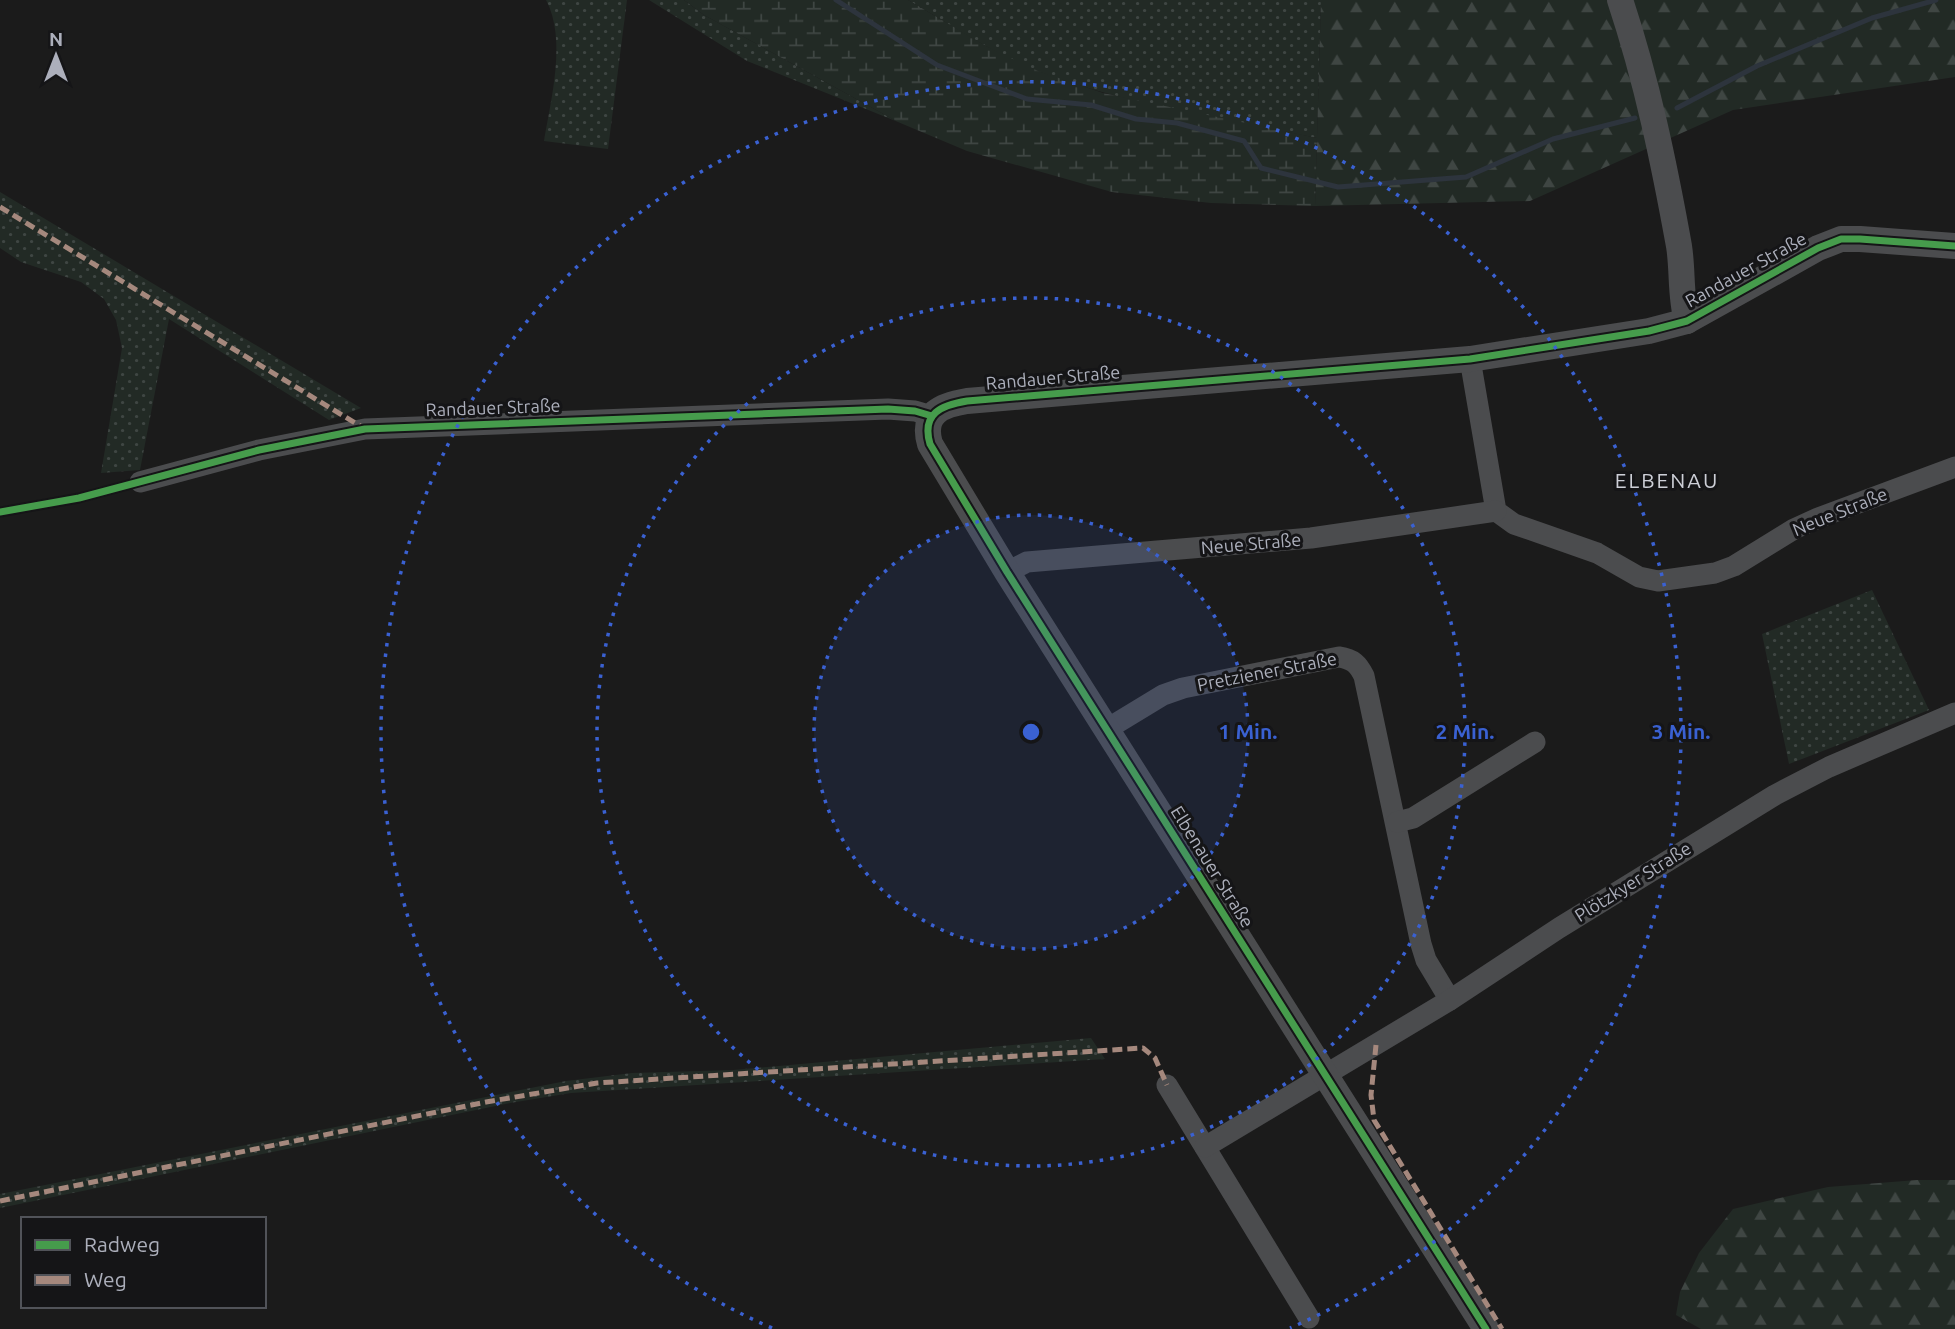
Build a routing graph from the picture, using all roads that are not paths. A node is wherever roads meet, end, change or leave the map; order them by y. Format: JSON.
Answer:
{"nodes":[{"id":1,"x":1620,"y":0,"type":"edge"},
{"id":2,"x":1955,"y":246,"type":"edge"},
{"id":3,"x":1687,"y":321,"type":"junction"},
{"id":4,"x":1470,"y":359,"type":"junction"},
{"id":5,"x":932,"y":416,"type":"junction"},
{"id":6,"x":1955,"y":467,"type":"edge"},
{"id":7,"x":139,"y":482,"type":"dead end"},
{"id":8,"x":1496,"y":511,"type":"junction"},
{"id":9,"x":1007,"y":572,"type":"junction"},
{"id":10,"x":1955,"y":713,"type":"edge"},
{"id":11,"x":1107,"y":729,"type":"junction"},
{"id":12,"x":1535,"y":743,"type":"dead end"},
{"id":13,"x":1397,"y":822,"type":"junction"},
{"id":14,"x":1450,"y":1000,"type":"junction"},
{"id":15,"x":1324,"y":1076,"type":"junction"},
{"id":16,"x":1167,"y":1085,"type":"dead end"},
{"id":17,"x":1205,"y":1147,"type":"junction"},
{"id":18,"x":1309,"y":1318,"type":"dead end"},
{"id":19,"x":1486,"y":1329,"type":"edge"}],
"edges":[{"from":1,"to":3,"type":"street"},
{"from":2,"to":3,"type":"street","name":"Randauer Straße"},
{"from":3,"to":4,"type":"street","name":"Randauer Straße"},
{"from":4,"to":5,"type":"street","name":"Randauer Straße"},
{"from":4,"to":8,"type":"street"},
{"from":5,"to":7,"type":"street","name":"Randauer Straße"},
{"from":5,"to":9,"type":"street","name":"Elbenauer Straße"},
{"from":6,"to":8,"type":"street","name":"Neue Straße"},
{"from":8,"to":9,"type":"street","name":"Neue Straße"},
{"from":9,"to":11,"type":"street","name":"Elbenauer Straße"},
{"from":10,"to":14,"type":"street","name":"Plötzkyer Straße"},
{"from":11,"to":13,"type":"street","name":"Pretziener Straße"},
{"from":11,"to":15,"type":"street","name":"Elbenauer Straße"},
{"from":12,"to":13,"type":"street"},
{"from":13,"to":14,"type":"street","name":"Pretziener Straße"},
{"from":14,"to":15,"type":"street","name":"Plötzkyer Straße"},
{"from":15,"to":17,"type":"street"},
{"from":15,"to":19,"type":"street","name":"Elbenauer Straße"},
{"from":16,"to":17,"type":"street"},
{"from":17,"to":18,"type":"street"}]}
